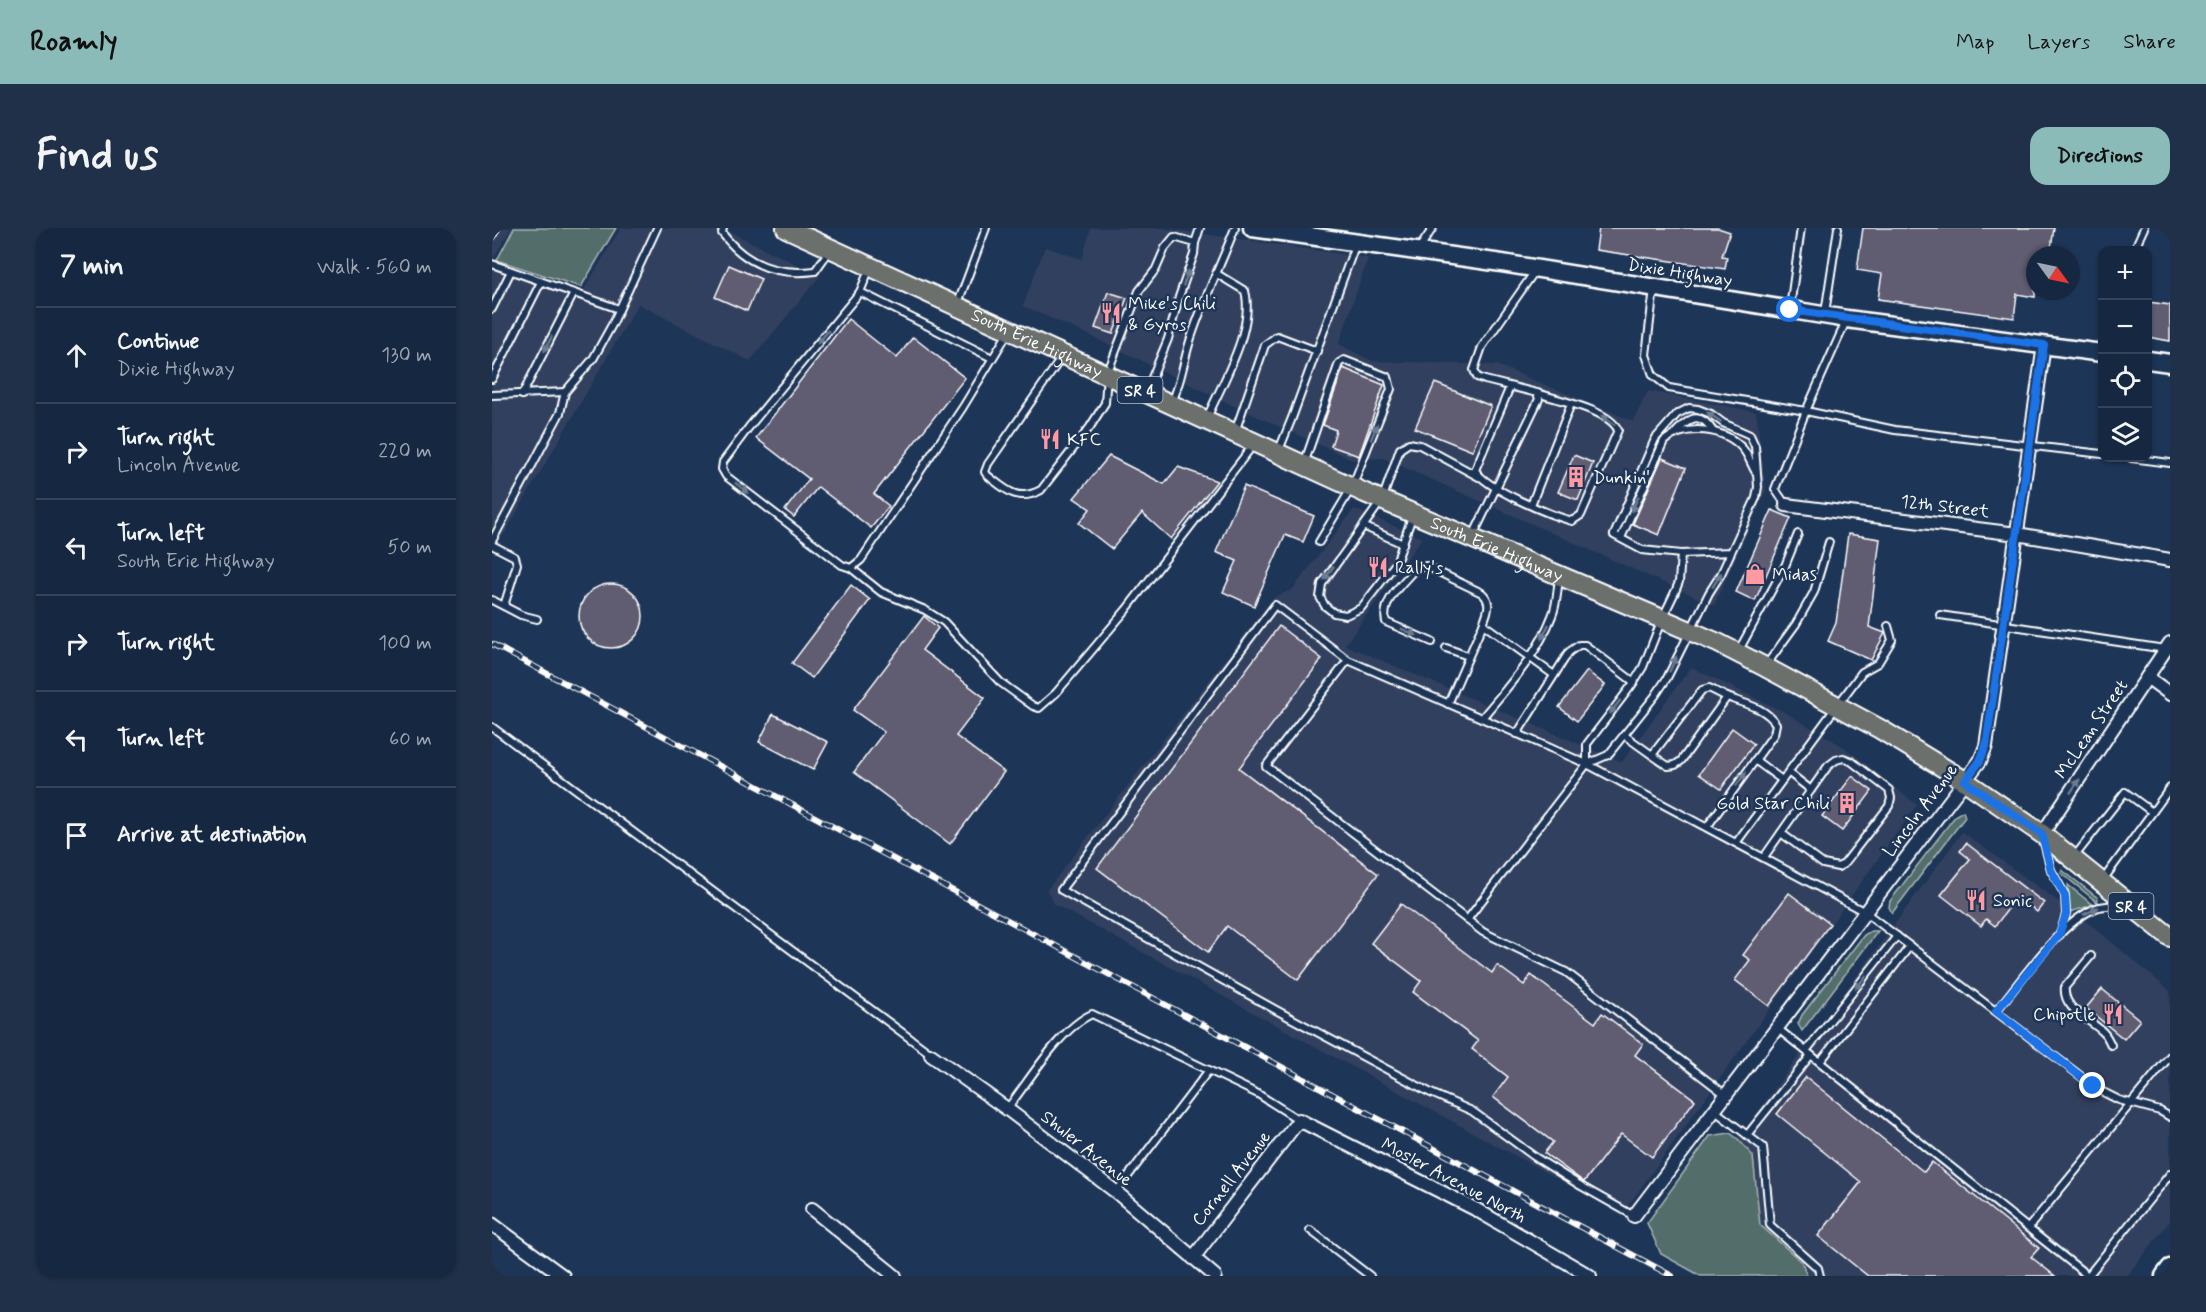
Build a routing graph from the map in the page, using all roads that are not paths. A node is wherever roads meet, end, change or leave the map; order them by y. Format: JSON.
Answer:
{"nodes":[{"id":1,"x":496,"y":228,"type":"edge"},
{"id":2,"x":657,"y":228,"type":"edge"},
{"id":3,"x":723,"y":228,"type":"edge"},
{"id":4,"x":786,"y":228,"type":"edge"},
{"id":5,"x":986,"y":228,"type":"edge"},
{"id":6,"x":1178,"y":228,"type":"edge"},
{"id":7,"x":1200,"y":228,"type":"edge"},
{"id":8,"x":1235,"y":228,"type":"edge"},
{"id":9,"x":1252,"y":228,"type":"edge"},
{"id":10,"x":1433,"y":228,"type":"edge"},
{"id":11,"x":1801,"y":228,"type":"edge"},
{"id":12,"x":1838,"y":228,"type":"edge"},
{"id":13,"x":2145,"y":228,"type":"edge"},
{"id":14,"x":492,"y":236,"type":"edge"},
{"id":15,"x":1174,"y":237,"type":"junction"},
{"id":16,"x":1195,"y":243,"type":"junction"},
{"id":17,"x":1356,"y":243,"type":"junction"},
{"id":18,"x":2136,"y":246,"type":"edge"},
{"id":19,"x":831,"y":249,"type":"junction"},
{"id":20,"x":1418,"y":251,"type":"junction"},
{"id":21,"x":492,"y":264,"type":"edge"},
{"id":22,"x":871,"y":267,"type":"junction"},
{"id":23,"x":1537,"y":268,"type":"junction"},
{"id":24,"x":511,"y":271,"type":"junction"},
{"id":25,"x":1217,"y":274,"type":"junction"},
{"id":26,"x":541,"y":282,"type":"junction"},
{"id":27,"x":1654,"y":287,"type":"junction"},
{"id":28,"x":860,"y":292,"type":"junction"},
{"id":29,"x":574,"y":293,"type":"junction"},
{"id":30,"x":957,"y":306,"type":"junction"},
{"id":31,"x":492,"y":309,"type":"edge"},
{"id":32,"x":619,"y":309,"type":"junction"},
{"id":33,"x":1790,"y":310,"type":"junction"},
{"id":34,"x":1825,"y":315,"type":"junction"},
{"id":35,"x":1847,"y":319,"type":"junction"},
{"id":36,"x":1010,"y":330,"type":"junction"},
{"id":37,"x":2044,"y":345,"type":"junction"},
{"id":38,"x":1317,"y":351,"type":"junction"},
{"id":39,"x":2098,"y":352,"type":"edge"},
{"id":40,"x":1064,"y":355,"type":"junction"},
{"id":41,"x":992,"y":358,"type":"junction"},
{"id":42,"x":2152,"y":361,"type":"edge"},
{"id":43,"x":2170,"y":363,"type":"edge"},
{"id":44,"x":1107,"y":374,"type":"junction"},
{"id":45,"x":492,"y":379,"type":"edge"},
{"id":46,"x":1510,"y":387,"type":"junction"},
{"id":47,"x":565,"y":392,"type":"junction"},
{"id":48,"x":1146,"y":393,"type":"junction"},
{"id":49,"x":1537,"y":393,"type":"junction"},
{"id":50,"x":492,"y":395,"type":"edge"},
{"id":51,"x":522,"y":395,"type":"junction"},
{"id":52,"x":1171,"y":404,"type":"junction"},
{"id":53,"x":1571,"y":404,"type":"junction"},
{"id":54,"x":1806,"y":411,"type":"junction"},
{"id":55,"x":1206,"y":420,"type":"junction"},
{"id":56,"x":1713,"y":431,"type":"junction"},
{"id":57,"x":1234,"y":433,"type":"junction"},
{"id":58,"x":1675,"y":433,"type":"junction"},
{"id":59,"x":1255,"y":442,"type":"junction"},
{"id":60,"x":2029,"y":444,"type":"junction"},
{"id":61,"x":1278,"y":453,"type":"junction"},
{"id":62,"x":2098,"y":453,"type":"edge"},
{"id":63,"x":2152,"y":461,"type":"edge"},
{"id":64,"x":2170,"y":463,"type":"edge"},
{"id":65,"x":1303,"y":464,"type":"junction"},
{"id":66,"x":1756,"y":474,"type":"junction"},
{"id":67,"x":1479,"y":477,"type":"junction"},
{"id":68,"x":1352,"y":487,"type":"junction"},
{"id":69,"x":1496,"y":488,"type":"junction"},
{"id":70,"x":1382,"y":500,"type":"junction"},
{"id":71,"x":1531,"y":505,"type":"junction"},
{"id":72,"x":1786,"y":505,"type":"joint"},
{"id":73,"x":1413,"y":513,"type":"junction"},
{"id":74,"x":1363,"y":526,"type":"junction"},
{"id":75,"x":1798,"y":534,"type":"dead end"},
{"id":76,"x":2017,"y":534,"type":"junction"},
{"id":77,"x":1472,"y":538,"type":"junction"},
{"id":78,"x":1621,"y":538,"type":"junction"},
{"id":79,"x":1318,"y":542,"type":"dead end"},
{"id":80,"x":1829,"y":542,"type":"dead end"},
{"id":81,"x":492,"y":543,"type":"edge"},
{"id":82,"x":1403,"y":544,"type":"junction"},
{"id":83,"x":1731,"y":552,"type":"junction"},
{"id":84,"x":1681,"y":554,"type":"junction"},
{"id":85,"x":2170,"y":561,"type":"edge"},
{"id":86,"x":851,"y":568,"type":"junction"},
{"id":87,"x":1559,"y":576,"type":"junction"},
{"id":88,"x":492,"y":600,"type":"edge"},
{"id":89,"x":504,"y":606,"type":"junction"},
{"id":90,"x":1940,"y":615,"type":"dead end"},
{"id":91,"x":537,"y":619,"type":"dead end"},
{"id":92,"x":1662,"y":619,"type":"junction"},
{"id":93,"x":2004,"y":623,"type":"junction"},
{"id":94,"x":1483,"y":624,"type":"junction"},
{"id":95,"x":1888,"y":626,"type":"dead end"},
{"id":96,"x":1689,"y":631,"type":"junction"},
{"id":97,"x":1432,"y":642,"type":"dead end"},
{"id":98,"x":2168,"y":646,"type":"edge"},
{"id":99,"x":1446,"y":648,"type":"dead end"},
{"id":100,"x":1737,"y":653,"type":"junction"},
{"id":101,"x":1468,"y":656,"type":"junction"},
{"id":102,"x":1530,"y":658,"type":"junction"},
{"id":103,"x":1348,"y":660,"type":"junction"},
{"id":104,"x":1764,"y":667,"type":"junction"},
{"id":105,"x":1554,"y":675,"type":"junction"},
{"id":106,"x":2147,"y":677,"type":"junction"},
{"id":107,"x":1634,"y":682,"type":"junction"},
{"id":108,"x":2170,"y":694,"type":"edge"},
{"id":109,"x":1727,"y":697,"type":"junction"},
{"id":110,"x":1448,"y":704,"type":"junction"},
{"id":111,"x":1837,"y":705,"type":"junction"},
{"id":112,"x":1482,"y":718,"type":"junction"},
{"id":113,"x":492,"y":727,"type":"edge"},
{"id":114,"x":1517,"y":734,"type":"junction"},
{"id":115,"x":1624,"y":735,"type":"junction"},
{"id":116,"x":1652,"y":755,"type":"junction"},
{"id":117,"x":1755,"y":760,"type":"junction"},
{"id":118,"x":1587,"y":764,"type":"junction"},
{"id":119,"x":1788,"y":772,"type":"junction"},
{"id":120,"x":1782,"y":780,"type":"junction"},
{"id":121,"x":1965,"y":781,"type":"junction"},
{"id":122,"x":2170,"y":788,"type":"edge"},
{"id":123,"x":1811,"y":790,"type":"junction"},
{"id":124,"x":2152,"y":812,"type":"junction"},
{"id":125,"x":1707,"y":827,"type":"junction"},
{"id":126,"x":1781,"y":833,"type":"junction"},
{"id":127,"x":2042,"y":834,"type":"junction"},
{"id":128,"x":1736,"y":843,"type":"junction"},
{"id":129,"x":1764,"y":857,"type":"junction"},
{"id":130,"x":2072,"y":859,"type":"junction"},
{"id":131,"x":2102,"y":882,"type":"junction"},
{"id":132,"x":2130,"y":905,"type":"junction"},
{"id":133,"x":1865,"y":912,"type":"junction"},
{"id":134,"x":1467,"y":920,"type":"junction"},
{"id":135,"x":2059,"y":935,"type":"junction"},
{"id":136,"x":1897,"y":936,"type":"junction"},
{"id":137,"x":2170,"y":937,"type":"edge"},
{"id":138,"x":1910,"y":946,"type":"junction"},
{"id":139,"x":2091,"y":956,"type":"dead end"},
{"id":140,"x":1996,"y":1011,"type":"junction"},
{"id":141,"x":1777,"y":1028,"type":"junction"},
{"id":142,"x":2111,"y":1045,"type":"dead end"},
{"id":143,"x":1809,"y":1053,"type":"junction"},
{"id":144,"x":932,"y":1055,"type":"joint"},
{"id":145,"x":2170,"y":1056,"type":"edge"},
{"id":146,"x":1820,"y":1062,"type":"junction"},
{"id":147,"x":1209,"y":1070,"type":"junction"},
{"id":148,"x":1726,"y":1095,"type":"junction"},
{"id":149,"x":2130,"y":1103,"type":"junction"},
{"id":150,"x":1007,"y":1109,"type":"junction"},
{"id":151,"x":1714,"y":1110,"type":"junction"},
{"id":152,"x":2170,"y":1117,"type":"edge"},
{"id":153,"x":1299,"y":1120,"type":"junction"},
{"id":154,"x":1747,"y":1135,"type":"junction"},
{"id":155,"x":2170,"y":1174,"type":"edge"},
{"id":156,"x":1116,"y":1192,"type":"junction"},
{"id":157,"x":812,"y":1209,"type":"dead end"},
{"id":158,"x":1634,"y":1216,"type":"joint"},
{"id":159,"x":492,"y":1224,"type":"edge"},
{"id":160,"x":2028,"y":1227,"type":"junction"},
{"id":161,"x":1310,"y":1230,"type":"dead end"},
{"id":162,"x":1193,"y":1258,"type":"junction"},
{"id":163,"x":2170,"y":1268,"type":"edge"},
{"id":164,"x":562,"y":1276,"type":"edge"},
{"id":165,"x":895,"y":1276,"type":"edge"},
{"id":166,"x":1215,"y":1276,"type":"edge"},
{"id":167,"x":1370,"y":1276,"type":"edge"},
{"id":168,"x":1589,"y":1276,"type":"edge"},
{"id":169,"x":1820,"y":1276,"type":"edge"},
{"id":170,"x":2088,"y":1276,"type":"edge"},
{"id":171,"x":2164,"y":1276,"type":"edge"}],
"edges":[{"from":1,"to":14,"type":"lane"},
{"from":2,"to":32,"type":"lane"},
{"from":3,"to":19,"type":"lane"},
{"from":4,"to":19,"type":"main road","name":"South Erie Highway","number":"SR 4"},
{"from":5,"to":30,"type":"lane"},
{"from":6,"to":15,"type":"lane"},
{"from":7,"to":16,"type":"lane"},
{"from":8,"to":25,"type":"lane"},
{"from":9,"to":17,"type":"street","name":"Dixie Highway"},
{"from":10,"to":20,"type":"lane"},
{"from":11,"to":33,"type":"lane"},
{"from":12,"to":34,"type":"lane"},
{"from":13,"to":18,"type":"lane"},
{"from":15,"to":16,"type":"lane"},
{"from":15,"to":44,"type":"lane"},
{"from":48,"to":16,"type":"lane","one_way":true},
{"from":17,"to":20,"type":"street","name":"Dixie Highway"},
{"from":17,"to":38,"type":"lane"},
{"from":19,"to":22,"type":"main road","name":"South Erie Highway","number":"SR 4"},
{"from":20,"to":23,"type":"street","name":"Dixie Highway"},
{"from":21,"to":24,"type":"lane"},
{"from":22,"to":28,"type":"lane"},
{"from":22,"to":30,"type":"main road","name":"South Erie Highway","number":"SR 4"},
{"from":23,"to":27,"type":"street","name":"Dixie Highway"},
{"from":23,"to":46,"type":"lane"},
{"from":24,"to":26,"type":"lane"},
{"from":24,"to":31,"type":"lane"},
{"from":25,"to":52,"type":"lane"},
{"from":25,"to":55,"type":"lane"},
{"from":26,"to":29,"type":"lane"},
{"from":26,"to":45,"type":"lane"},
{"from":27,"to":33,"type":"street","name":"Dixie Highway"},
{"from":27,"to":54,"type":"lane"},
{"from":28,"to":41,"type":"lane"},
{"from":28,"to":86,"type":"lane","one_way":true},
{"from":29,"to":32,"type":"lane"},
{"from":29,"to":51,"type":"lane","one_way":true},
{"from":30,"to":36,"type":"main road","name":"South Erie Highway","number":"SR 4"},
{"from":32,"to":47,"type":"lane"},
{"from":33,"to":34,"type":"street","name":"Dixie Highway"},
{"from":34,"to":35,"type":"street","name":"Dixie Highway"},
{"from":35,"to":37,"type":"street","name":"Dixie Highway"},
{"from":35,"to":54,"type":"lane"},
{"from":36,"to":40,"type":"main road","name":"South Erie Highway","number":"SR 4"},
{"from":36,"to":41,"type":"lane"},
{"from":37,"to":39,"type":"street","name":"Dixie Highway"},
{"from":37,"to":60,"type":"street","name":"Lincoln Avenue"},
{"from":38,"to":57,"type":"lane"},
{"from":38,"to":61,"type":"lane"},
{"from":40,"to":44,"type":"main road","name":"South Erie Highway","number":"SR 4"},
{"from":40,"to":44,"type":"lane"},
{"from":41,"to":86,"type":"lane"},
{"from":42,"to":43,"type":"street"},
{"from":44,"to":48,"type":"main road","name":"South Erie Highway","number":"SR 4"},
{"from":46,"to":49,"type":"lane"},
{"from":46,"to":67,"type":"lane"},
{"from":47,"to":51,"type":"lane"},
{"from":47,"to":81,"type":"lane"},
{"from":48,"to":52,"type":"main road","name":"South Erie Highway","number":"SR 4"},
{"from":49,"to":53,"type":"lane"},
{"from":49,"to":69,"type":"lane"},
{"from":50,"to":51,"type":"lane"},
{"from":52,"to":55,"type":"main road","name":"South Erie Highway","number":"SR 4"},
{"from":53,"to":71,"type":"lane"},
{"from":71,"to":53,"type":"lane","one_way":true},
{"from":54,"to":60,"type":"lane"},
{"from":54,"to":72,"type":"lane"},
{"from":55,"to":57,"type":"main road","name":"South Erie Highway","number":"SR 4"},
{"from":56,"to":58,"type":"lane"},
{"from":56,"to":58,"type":"lane"},
{"from":56,"to":66,"type":"lane"},
{"from":57,"to":59,"type":"main road","name":"South Erie Highway","number":"SR 4"},
{"from":58,"to":78,"type":"lane","one_way":true},
{"from":59,"to":61,"type":"main road","name":"South Erie Highway","number":"SR 4"},
{"from":59,"to":86,"type":"lane"},
{"from":60,"to":62,"type":"lane"},
{"from":60,"to":76,"type":"street","name":"Lincoln Avenue"},
{"from":61,"to":65,"type":"main road","name":"South Erie Highway","number":"SR 4"},
{"from":63,"to":64,"type":"lane"},
{"from":65,"to":68,"type":"main road","name":"South Erie Highway","number":"SR 4"},
{"from":68,"to":65,"type":"lane","one_way":true},
{"from":66,"to":78,"type":"lane","one_way":true},
{"from":66,"to":83,"type":"lane"},
{"from":67,"to":69,"type":"lane"},
{"from":67,"to":70,"type":"lane"},
{"from":68,"to":70,"type":"main road","name":"South Erie Highway","number":"SR 4"},
{"from":68,"to":79,"type":"lane"},
{"from":69,"to":71,"type":"lane"},
{"from":69,"to":77,"type":"lane"},
{"from":70,"to":73,"type":"main road","name":"South Erie Highway","number":"SR 4"},
{"from":70,"to":74,"type":"lane"},
{"from":72,"to":76,"type":"street","name":"12th Street"},
{"from":73,"to":77,"type":"main road","name":"South Erie Highway","number":"SR 4"},
{"from":73,"to":82,"type":"lane"},
{"from":74,"to":82,"type":"lane"},
{"from":74,"to":82,"type":"lane","one_way":true},
{"from":75,"to":100,"type":"lane"},
{"from":76,"to":85,"type":"street","name":"12th Street"},
{"from":76,"to":93,"type":"street","name":"Lincoln Avenue"},
{"from":77,"to":87,"type":"main road","name":"South Erie Highway","number":"SR 4"},
{"from":78,"to":84,"type":"lane"},
{"from":80,"to":104,"type":"lane"},
{"from":81,"to":89,"type":"lane"},
{"from":83,"to":84,"type":"lane"},
{"from":96,"to":83,"type":"lane","one_way":true},
{"from":84,"to":92,"type":"lane"},
{"from":87,"to":92,"type":"main road","name":"South Erie Highway","number":"SR 4"},
{"from":87,"to":102,"type":"lane","one_way":true},
{"from":88,"to":89,"type":"lane"},
{"from":89,"to":91,"type":"lane"},
{"from":90,"to":93,"type":"lane"},
{"from":92,"to":96,"type":"main road","name":"South Erie Highway","number":"SR 4"},
{"from":92,"to":107,"type":"lane"},
{"from":93,"to":98,"type":"lane"},
{"from":93,"to":121,"type":"street","name":"Lincoln Avenue"},
{"from":94,"to":97,"type":"lane","one_way":true},
{"from":94,"to":101,"type":"lane"},
{"from":94,"to":102,"type":"lane"},
{"from":95,"to":111,"type":"lane"},
{"from":96,"to":100,"type":"main road","name":"South Erie Highway","number":"SR 4"},
{"from":115,"to":96,"type":"lane","one_way":true},
{"from":98,"to":106,"type":"street","name":"McLean Street"},
{"from":99,"to":101,"type":"lane"},
{"from":100,"to":104,"type":"main road","name":"South Erie Highway","number":"SR 4"},
{"from":101,"to":110,"type":"lane"},
{"from":102,"to":105,"type":"lane"},
{"from":102,"to":112,"type":"lane"},
{"from":103,"to":110,"type":"lane"},
{"from":103,"to":134,"type":"lane"},
{"from":103,"to":158,"type":"lane"},
{"from":104,"to":111,"type":"main road","name":"South Erie Highway","number":"SR 4"},
{"from":105,"to":107,"type":"lane"},
{"from":105,"to":114,"type":"lane"},
{"from":106,"to":108,"type":"street"},
{"from":127,"to":106,"type":"street","name":"McLean Street","one_way":true},
{"from":107,"to":118,"type":"lane","one_way":true},
{"from":109,"to":116,"type":"lane"},
{"from":109,"to":116,"type":"lane"},
{"from":109,"to":117,"type":"lane"},
{"from":110,"to":112,"type":"lane"},
{"from":111,"to":119,"type":"lane"},
{"from":111,"to":121,"type":"main road","name":"South Erie Highway","number":"SR 4"},
{"from":112,"to":114,"type":"lane"},
{"from":113,"to":144,"type":"lane"},
{"from":114,"to":118,"type":"lane"},
{"from":115,"to":116,"type":"lane"},
{"from":115,"to":118,"type":"lane"},
{"from":117,"to":120,"type":"lane"},
{"from":125,"to":117,"type":"lane","one_way":true},
{"from":118,"to":125,"type":"lane"},
{"from":118,"to":134,"type":"lane"},
{"from":119,"to":120,"type":"lane"},
{"from":119,"to":123,"type":"lane"},
{"from":120,"to":128,"type":"lane"},
{"from":121,"to":127,"type":"main road","name":"South Erie Highway","number":"SR 4"},
{"from":121,"to":133,"type":"street","name":"Lincoln Avenue"},
{"from":122,"to":124,"type":"lane"},
{"from":123,"to":126,"type":"lane"},
{"from":123,"to":126,"type":"lane"},
{"from":124,"to":130,"type":"lane"},
{"from":124,"to":131,"type":"lane"},
{"from":125,"to":128,"type":"lane"},
{"from":126,"to":129,"type":"lane"},
{"from":127,"to":130,"type":"main road","name":"South Erie Highway","number":"SR 4"},
{"from":127,"to":135,"type":"lane"},
{"from":128,"to":129,"type":"lane"},
{"from":129,"to":133,"type":"lane"},
{"from":130,"to":131,"type":"main road","name":"South Erie Highway","number":"SR 4"},
{"from":131,"to":132,"type":"main road","name":"South Erie Highway","number":"SR 4"},
{"from":135,"to":132,"type":"lane","one_way":true},
{"from":132,"to":137,"type":"main road","name":"South Erie Highway","number":"SR 4"},
{"from":133,"to":136,"type":"lane"},
{"from":133,"to":141,"type":"street","name":"Lincoln Avenue"},
{"from":134,"to":148,"type":"lane"},
{"from":135,"to":140,"type":"lane"},
{"from":136,"to":138,"type":"lane"},
{"from":136,"to":143,"type":"lane","one_way":true},
{"from":138,"to":140,"type":"lane"},
{"from":138,"to":146,"type":"lane"},
{"from":139,"to":142,"type":"lane"},
{"from":140,"to":149,"type":"lane"},
{"from":141,"to":143,"type":"lane"},
{"from":141,"to":148,"type":"street","name":"Lincoln Avenue"},
{"from":143,"to":146,"type":"lane"},
{"from":143,"to":154,"type":"lane"},
{"from":144,"to":150,"type":"street","name":"Shuler Avenue"},
{"from":145,"to":149,"type":"lane"},
{"from":146,"to":160,"type":"lane"},
{"from":147,"to":150,"type":"lane"},
{"from":147,"to":153,"type":"lane"},
{"from":147,"to":156,"type":"lane"},
{"from":148,"to":151,"type":"street","name":"Lincoln Avenue"},
{"from":149,"to":152,"type":"lane"},
{"from":149,"to":160,"type":"lane"},
{"from":150,"to":156,"type":"street","name":"Shuler Avenue"},
{"from":151,"to":154,"type":"lane"},
{"from":151,"to":158,"type":"street","name":"Lincoln Avenue"},
{"from":153,"to":162,"type":"street","name":"Cornell Avenue"},
{"from":153,"to":168,"type":"street","name":"Mosler Avenue North"},
{"from":154,"to":169,"type":"lane"},
{"from":155,"to":170,"type":"lane"},
{"from":156,"to":162,"type":"street","name":"Shuler Avenue"},
{"from":157,"to":165,"type":"street"},
{"from":159,"to":164,"type":"street"},
{"from":160,"to":170,"type":"lane"},
{"from":161,"to":167,"type":"lane"},
{"from":162,"to":166,"type":"street","name":"Shuler Avenue"},
{"from":163,"to":171,"type":"street"}]}
